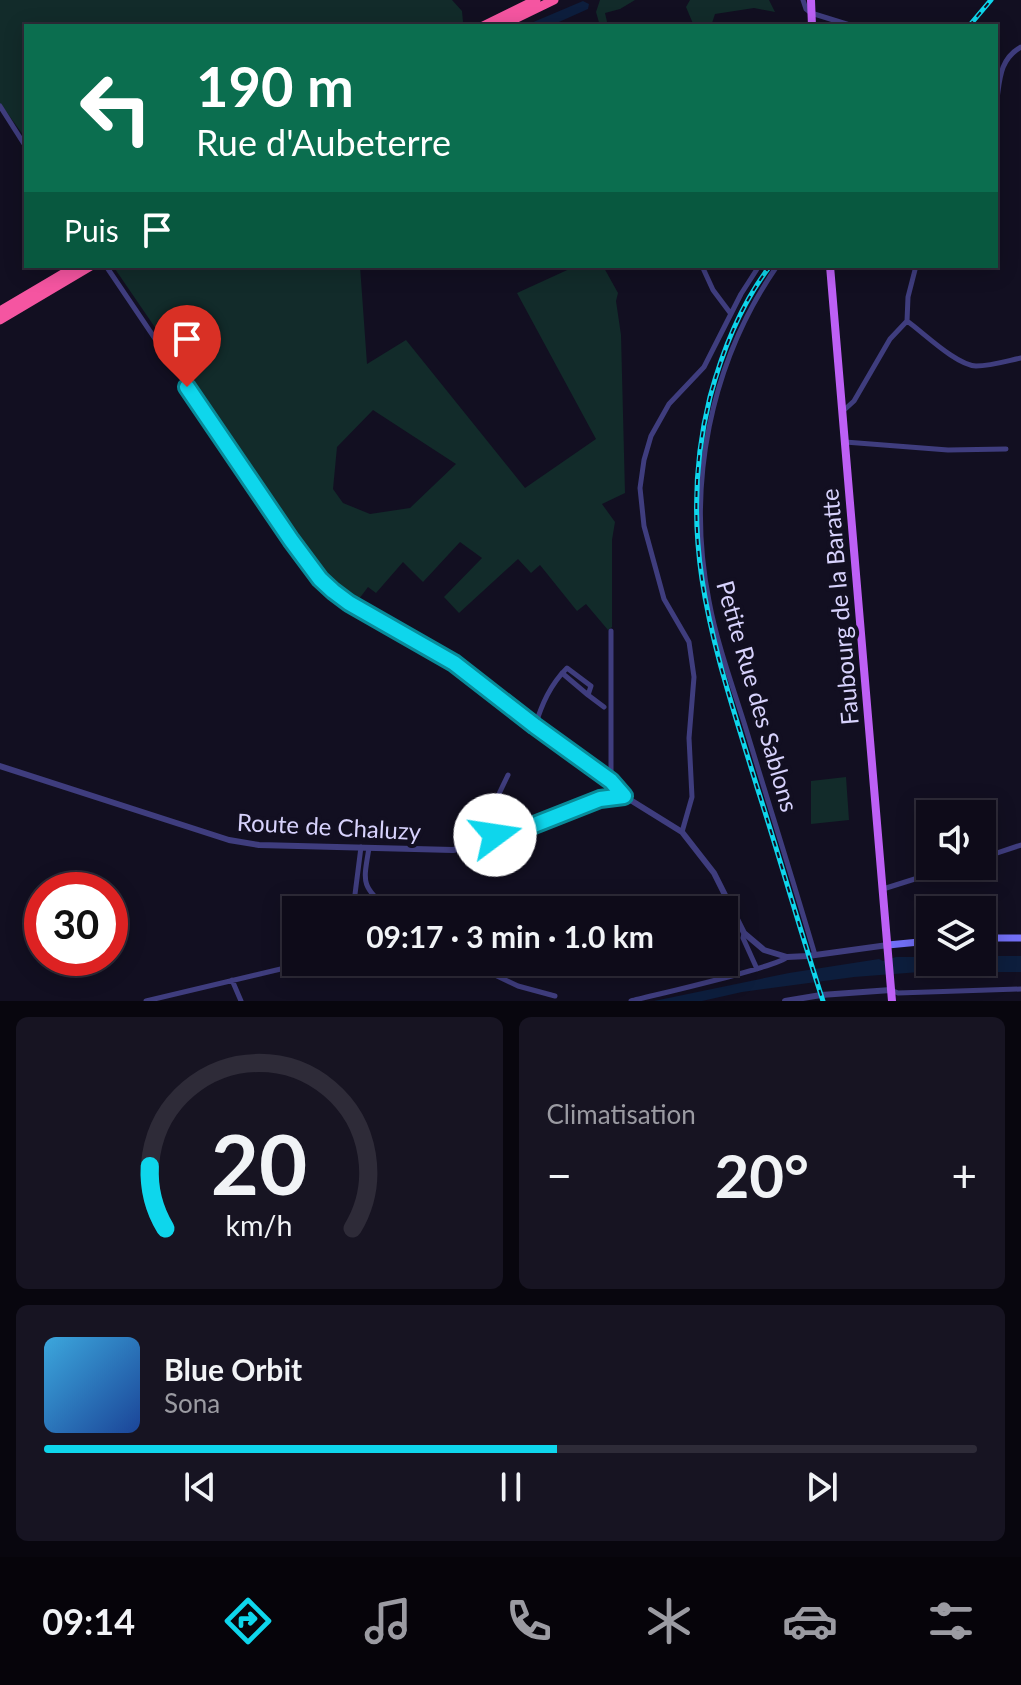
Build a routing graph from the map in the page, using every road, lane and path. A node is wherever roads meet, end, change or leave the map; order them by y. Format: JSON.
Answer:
{"nodes":[{"id":1,"x":536,"y":0,"type":"edge"},
{"id":2,"x":554,"y":0,"type":"edge"},
{"id":3,"x":803,"y":0,"type":"edge"},
{"id":4,"x":811,"y":0,"type":"edge"},
{"id":5,"x":811,"y":13,"type":"junction"},
{"id":6,"x":487,"y":24,"type":"edge"},
{"id":7,"x":504,"y":24,"type":"edge"},
{"id":8,"x":812,"y":24,"type":"edge"},
{"id":9,"x":847,"y":24,"type":"edge"},
{"id":10,"x":1021,"y":47,"type":"edge"},
{"id":11,"x":999,"y":70,"type":"edge"},
{"id":12,"x":0,"y":106,"type":"edge"},
{"id":13,"x":24,"y":144,"type":"edge"},
{"id":14,"x":73,"y":268,"type":"edge"},
{"id":15,"x":88,"y":268,"type":"edge"},
{"id":16,"x":107,"y":268,"type":"edge"},
{"id":17,"x":703,"y":268,"type":"edge"},
{"id":18,"x":758,"y":268,"type":"edge"},
{"id":19,"x":776,"y":268,"type":"edge"},
{"id":20,"x":830,"y":268,"type":"edge"},
{"id":21,"x":915,"y":268,"type":"edge"},
{"id":22,"x":0,"y":311,"type":"edge"},
{"id":23,"x":731,"y":314,"type":"junction"},
{"id":24,"x":0,"y":320,"type":"edge"},
{"id":25,"x":907,"y":321,"type":"junction"},
{"id":26,"x":1021,"y":358,"type":"edge"},
{"id":27,"x":843,"y":411,"type":"junction"},
{"id":28,"x":845,"y":442,"type":"junction"},
{"id":29,"x":1006,"y":449,"type":"dead end"},
{"id":30,"x":611,"y":631,"type":"dead end"},
{"id":31,"x":604,"y":707,"type":"dead end"},
{"id":32,"x":535,"y":726,"type":"junction"},
{"id":33,"x":0,"y":766,"type":"edge"},
{"id":34,"x":601,"y":774,"type":"junction"},
{"id":35,"x":508,"y":775,"type":"dead end"},
{"id":36,"x":611,"y":781,"type":"junction"},
{"id":37,"x":611,"y":796,"type":"junction"},
{"id":38,"x":624,"y":796,"type":"junction"},
{"id":39,"x":682,"y":832,"type":"junction"},
{"id":40,"x":496,"y":840,"type":"junction"},
{"id":41,"x":1021,"y":845,"type":"edge"},
{"id":42,"x":365,"y":847,"type":"junction"},
{"id":43,"x":996,"y":853,"type":"edge"},
{"id":44,"x":916,"y":879,"type":"edge"},
{"id":45,"x":883,"y":889,"type":"junction"},
{"id":46,"x":356,"y":896,"type":"edge"},
{"id":47,"x":376,"y":896,"type":"edge"},
{"id":48,"x":744,"y":933,"type":"junction"},
{"id":49,"x":996,"y":938,"type":"edge"},
{"id":50,"x":1021,"y":938,"type":"edge"},
{"id":51,"x":916,"y":944,"type":"edge"},
{"id":52,"x":888,"y":950,"type":"junction"},
{"id":53,"x":815,"y":955,"type":"junction"},
{"id":54,"x":787,"y":957,"type":"junction"},
{"id":55,"x":282,"y":968,"type":"edge"},
{"id":56,"x":757,"y":969,"type":"junction"},
{"id":57,"x":497,"y":976,"type":"edge"},
{"id":58,"x":232,"y":980,"type":"junction"},
{"id":59,"x":891,"y":986,"type":"junction"},
{"id":60,"x":1021,"y":989,"type":"edge"},
{"id":61,"x":555,"y":996,"type":"dead end"},
{"id":62,"x":146,"y":1001,"type":"edge"},
{"id":63,"x":241,"y":1001,"type":"edge"},
{"id":64,"x":631,"y":1001,"type":"edge"},
{"id":65,"x":785,"y":1001,"type":"edge"},
{"id":66,"x":892,"y":1001,"type":"edge"}],
"edges":[{"from":1,"to":6,"type":"highway"},
{"from":2,"to":7,"type":"highway"},
{"from":3,"to":5,"type":"street"},
{"from":4,"to":5,"type":"main road"},
{"from":5,"to":8,"type":"main road"},
{"from":5,"to":9,"type":"street"},
{"from":10,"to":11,"type":"street"},
{"from":12,"to":13,"type":"street"},
{"from":14,"to":22,"type":"highway"},
{"from":15,"to":24,"type":"highway"},
{"from":16,"to":32,"type":"street"},
{"from":17,"to":23,"type":"street"},
{"from":18,"to":23,"type":"street"},
{"from":19,"to":53,"type":"street","name":"Petite Rue des Sablons"},
{"from":20,"to":27,"type":"main road","name":"Faubourg de la Baratte"},
{"from":21,"to":25,"type":"street"},
{"from":23,"to":39,"type":"street"},
{"from":25,"to":26,"type":"street"},
{"from":25,"to":27,"type":"street"},
{"from":27,"to":28,"type":"main road","name":"Faubourg de la Baratte"},
{"from":28,"to":29,"type":"street"},
{"from":28,"to":45,"type":"main road","name":"Faubourg de la Baratte"},
{"from":30,"to":36,"type":"street"},
{"from":31,"to":32,"type":"street"},
{"from":32,"to":34,"type":"street"},
{"from":33,"to":42,"type":"street","name":"Route de Chaluzy"},
{"from":34,"to":36,"type":"street"},
{"from":34,"to":37,"type":"street"},
{"from":35,"to":40,"type":"street"},
{"from":36,"to":38,"type":"street"},
{"from":37,"to":38,"type":"street"},
{"from":37,"to":40,"type":"street","name":"Route de Chaluzy"},
{"from":38,"to":39,"type":"street"},
{"from":39,"to":48,"type":"street"},
{"from":40,"to":42,"type":"street","name":"Route de Chaluzy"},
{"from":41,"to":43,"type":"street"},
{"from":42,"to":46,"type":"street"},
{"from":42,"to":47,"type":"street"},
{"from":44,"to":45,"type":"street"},
{"from":45,"to":52,"type":"main road","name":"Faubourg de la Baratte"},
{"from":48,"to":54,"type":"street"},
{"from":48,"to":56,"type":"street"},
{"from":49,"to":50,"type":"main road"},
{"from":51,"to":52,"type":"main road"},
{"from":52,"to":53,"type":"street"},
{"from":52,"to":59,"type":"main road","name":"Faubourg de la Baratte"},
{"from":53,"to":54,"type":"street"},
{"from":54,"to":56,"type":"street"},
{"from":55,"to":58,"type":"street"},
{"from":56,"to":64,"type":"street"},
{"from":57,"to":61,"type":"street"},
{"from":58,"to":62,"type":"street"},
{"from":58,"to":63,"type":"street"},
{"from":59,"to":60,"type":"street"},
{"from":59,"to":65,"type":"street"},
{"from":59,"to":66,"type":"main road","name":"Faubourg de la Baratte"}]}
